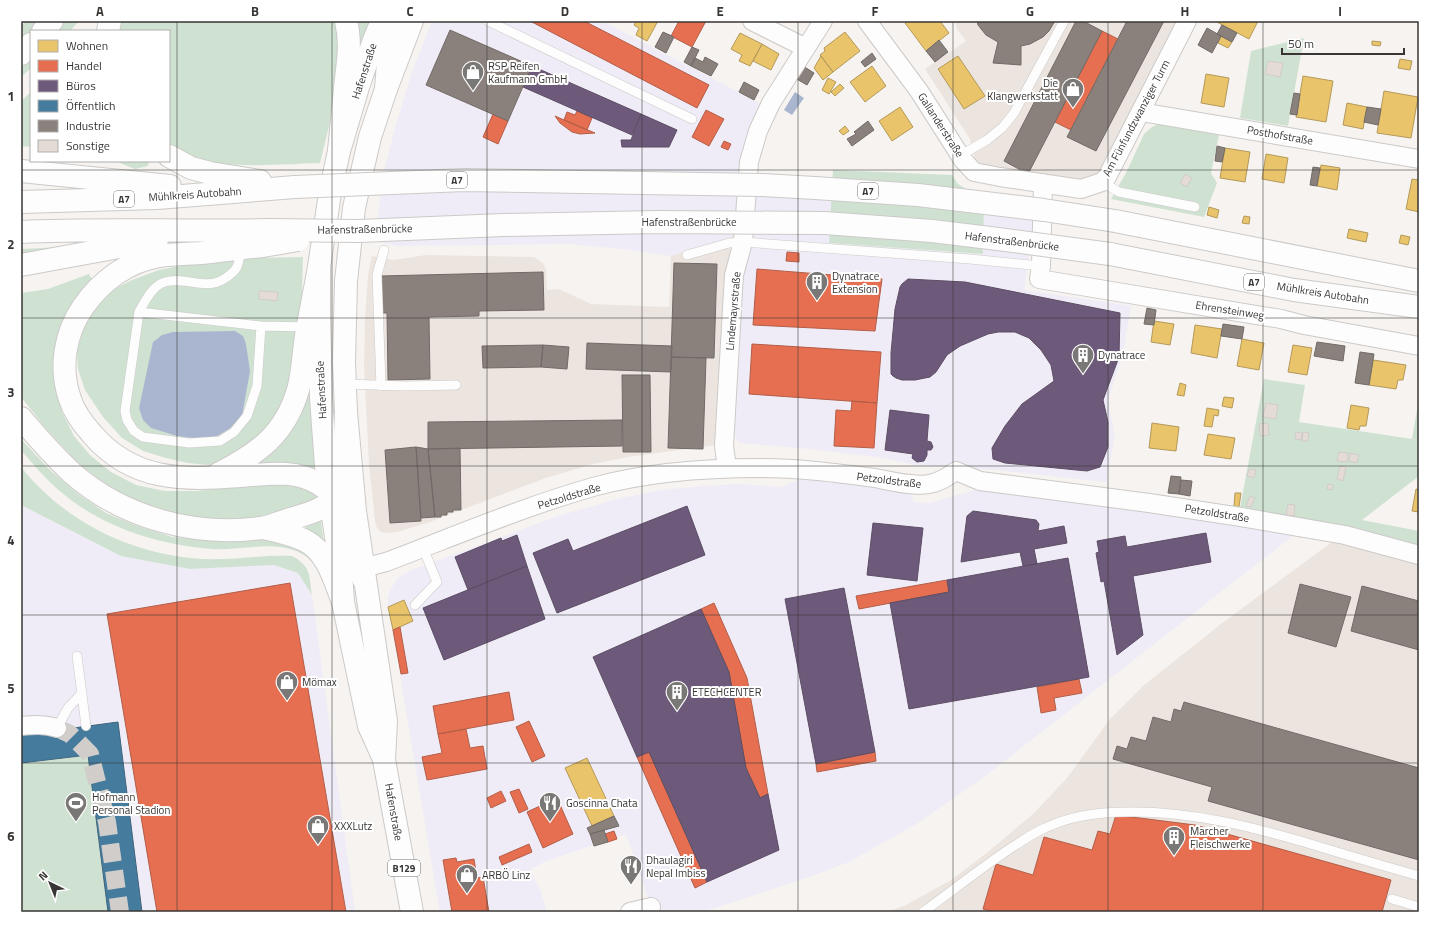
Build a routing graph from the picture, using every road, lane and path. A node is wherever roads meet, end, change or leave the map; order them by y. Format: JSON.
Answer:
{"nodes":[{"id":1,"x":52,"y":21,"type":"edge"},
{"id":2,"x":346,"y":21,"type":"edge"},
{"id":3,"x":382,"y":21,"type":"edge"},
{"id":4,"x":400,"y":21,"type":"edge"},
{"id":5,"x":412,"y":21,"type":"edge"},
{"id":6,"x":488,"y":21,"type":"edge"},
{"id":7,"x":752,"y":21,"type":"edge"},
{"id":8,"x":823,"y":21,"type":"edge"},
{"id":9,"x":867,"y":21,"type":"edge"},
{"id":10,"x":1064,"y":21,"type":"edge"},
{"id":11,"x":1187,"y":21,"type":"edge"},
{"id":12,"x":44,"y":30,"type":"edge"},
{"id":13,"x":30,"y":45,"type":"edge"},
{"id":14,"x":806,"y":48,"type":"junction"},
{"id":15,"x":21,"y":54,"type":"edge"},
{"id":16,"x":386,"y":89,"type":"junction"},
{"id":17,"x":1141,"y":112,"type":"junction"},
{"id":18,"x":692,"y":119,"type":"dead end"},
{"id":19,"x":338,"y":151,"type":"junction"},
{"id":20,"x":961,"y":156,"type":"junction"},
{"id":21,"x":170,"y":157,"type":"edge"},
{"id":22,"x":1419,"y":159,"type":"edge"},
{"id":23,"x":21,"y":171,"type":"edge"},
{"id":24,"x":1102,"y":182,"type":"junction"},
{"id":25,"x":1043,"y":183,"type":"junction"},
{"id":26,"x":273,"y":186,"type":"junction"},
{"id":27,"x":227,"y":192,"type":"junction"},
{"id":28,"x":21,"y":202,"type":"edge"},
{"id":29,"x":1195,"y":207,"type":"dead end"},
{"id":30,"x":21,"y":232,"type":"edge"},
{"id":31,"x":205,"y":232,"type":"junction"},
{"id":32,"x":264,"y":238,"type":"junction"},
{"id":33,"x":743,"y":242,"type":"junction"},
{"id":34,"x":241,"y":248,"type":"junction"},
{"id":35,"x":384,"y":250,"type":"dead end"},
{"id":36,"x":1110,"y":254,"type":"joint"},
{"id":37,"x":688,"y":255,"type":"dead end"},
{"id":38,"x":21,"y":265,"type":"edge"},
{"id":39,"x":319,"y":267,"type":"junction"},
{"id":40,"x":1040,"y":272,"type":"junction"},
{"id":41,"x":1419,"y":281,"type":"edge"},
{"id":42,"x":1419,"y":307,"type":"edge"},
{"id":43,"x":138,"y":312,"type":"junction"},
{"id":44,"x":261,"y":326,"type":"junction"},
{"id":45,"x":308,"y":327,"type":"junction"},
{"id":46,"x":1419,"y":346,"type":"edge"},
{"id":47,"x":345,"y":384,"type":"junction"},
{"id":48,"x":456,"y":384,"type":"dead end"},
{"id":49,"x":381,"y":386,"type":"junction"},
{"id":50,"x":346,"y":412,"type":"junction"},
{"id":51,"x":21,"y":418,"type":"edge"},
{"id":52,"x":727,"y":468,"type":"junction"},
{"id":53,"x":214,"y":477,"type":"junction"},
{"id":54,"x":331,"y":496,"type":"junction"},
{"id":55,"x":263,"y":528,"type":"junction"},
{"id":56,"x":423,"y":548,"type":"junction"},
{"id":57,"x":1419,"y":555,"type":"edge"},
{"id":58,"x":364,"y":574,"type":"junction"},
{"id":59,"x":343,"y":602,"type":"junction"},
{"id":60,"x":415,"y":605,"type":"dead end"},
{"id":61,"x":77,"y":656,"type":"dead end"},
{"id":62,"x":82,"y":693,"type":"junction"},
{"id":63,"x":21,"y":726,"type":"edge"},
{"id":64,"x":86,"y":726,"type":"dead end"},
{"id":65,"x":57,"y":728,"type":"joint"},
{"id":66,"x":384,"y":760,"type":"junction"},
{"id":67,"x":1419,"y":876,"type":"edge"},
{"id":68,"x":1392,"y":899,"type":"dead end"},
{"id":69,"x":651,"y":907,"type":"dead end"},
{"id":70,"x":1419,"y":907,"type":"edge"},
{"id":71,"x":412,"y":912,"type":"edge"},
{"id":72,"x":630,"y":912,"type":"edge"},
{"id":73,"x":923,"y":912,"type":"edge"}],
"edges":[{"from":1,"to":12,"type":"main road"},
{"from":2,"to":19,"type":"main road"},
{"from":3,"to":19,"type":"main road","name":"Hafenstraße"},
{"from":4,"to":16,"type":"main road"},
{"from":5,"to":16,"type":"main road","name":"Hafenstraße"},
{"from":6,"to":18,"type":"lane"},
{"from":7,"to":14,"type":"street"},
{"from":8,"to":14,"type":"street","name":"Lindemayrstraße"},
{"from":9,"to":20,"type":"street","name":"Gallanderstraße"},
{"from":10,"to":20,"type":"lane"},
{"from":11,"to":17,"type":"street","name":"Am Fünfundzwanziger Turm"},
{"from":13,"to":15,"type":"main road"},
{"from":14,"to":33,"type":"street","name":"Lindemayrstraße"},
{"from":16,"to":47,"type":"main road","name":"Hafenstraße"},
{"from":17,"to":22,"type":"street","name":"Posthofstraße"},
{"from":17,"to":24,"type":"street","name":"Am Fünfundzwanziger Turm"},
{"from":19,"to":39,"type":"main road","name":"Hafenstraße"},
{"from":20,"to":25,"type":"street","name":"Gallanderstraße"},
{"from":21,"to":26,"type":"main road"},
{"from":23,"to":27,"type":"main road"},
{"from":24,"to":25,"type":"street","name":"Am Fünfundzwanziger Turm"},
{"from":24,"to":29,"type":"lane"},
{"from":25,"to":40,"type":"street"},
{"from":26,"to":27,"type":"main road","name":"Mühlkreis Autobahn","number":"A7"},
{"from":26,"to":41,"type":"main road","number":"A7","bridge":true},
{"from":27,"to":28,"type":"main road","name":"Mühlkreis Autobahn","number":"A7"},
{"from":30,"to":31,"type":"main road","number":"A7"},
{"from":31,"to":32,"type":"main road","number":"A7"},
{"from":31,"to":38,"type":"main road"},
{"from":32,"to":34,"type":"main road"},
{"from":32,"to":36,"type":"main road","name":"Hafenstraßenbrücke","number":"A7","bridge":true},
{"from":33,"to":37,"type":"lane"},
{"from":33,"to":40,"type":"lane"},
{"from":33,"to":52,"type":"street","name":"Lindemayrstraße"},
{"from":34,"to":43,"type":"lane"},
{"from":34,"to":53,"type":"main road"},
{"from":35,"to":49,"type":"lane"},
{"from":36,"to":42,"type":"main road","name":"Mühlkreis Autobahn","number":"A7"},
{"from":39,"to":45,"type":"main road"},
{"from":39,"to":54,"type":"main road","name":"Hafenstraße"},
{"from":40,"to":46,"type":"street","name":"Ehrensteinweg"},
{"from":43,"to":44,"type":"lane"},
{"from":43,"to":44,"type":"lane"},
{"from":44,"to":45,"type":"lane"},
{"from":45,"to":53,"type":"main road"},
{"from":47,"to":49,"type":"lane"},
{"from":47,"to":50,"type":"main road","name":"Hafenstraße"},
{"from":48,"to":49,"type":"lane"},
{"from":50,"to":54,"type":"main road"},
{"from":50,"to":58,"type":"main road","name":"Hafenstraße"},
{"from":51,"to":55,"type":"main road"},
{"from":52,"to":56,"type":"street","name":"Petzoldstraße"},
{"from":52,"to":57,"type":"street","name":"Petzoldstraße"},
{"from":53,"to":54,"type":"main road"},
{"from":54,"to":55,"type":"main road"},
{"from":54,"to":58,"type":"main road"},
{"from":54,"to":59,"type":"main road","name":"Hafenstraße"},
{"from":55,"to":59,"type":"main road"},
{"from":56,"to":58,"type":"street","name":"Petzoldstraße"},
{"from":56,"to":60,"type":"lane"},
{"from":58,"to":66,"type":"main road","name":"Hafenstraße"},
{"from":59,"to":66,"type":"main road","name":"Hafenstraße"},
{"from":61,"to":62,"type":"lane"},
{"from":62,"to":64,"type":"lane"},
{"from":62,"to":65,"type":"lane"},
{"from":63,"to":65,"type":"street"},
{"from":66,"to":71,"type":"main road","name":"Hafenstraße","number":"B129"},
{"from":67,"to":73,"type":"lane"},
{"from":68,"to":70,"type":"lane"},
{"from":69,"to":72,"type":"street"}]}
